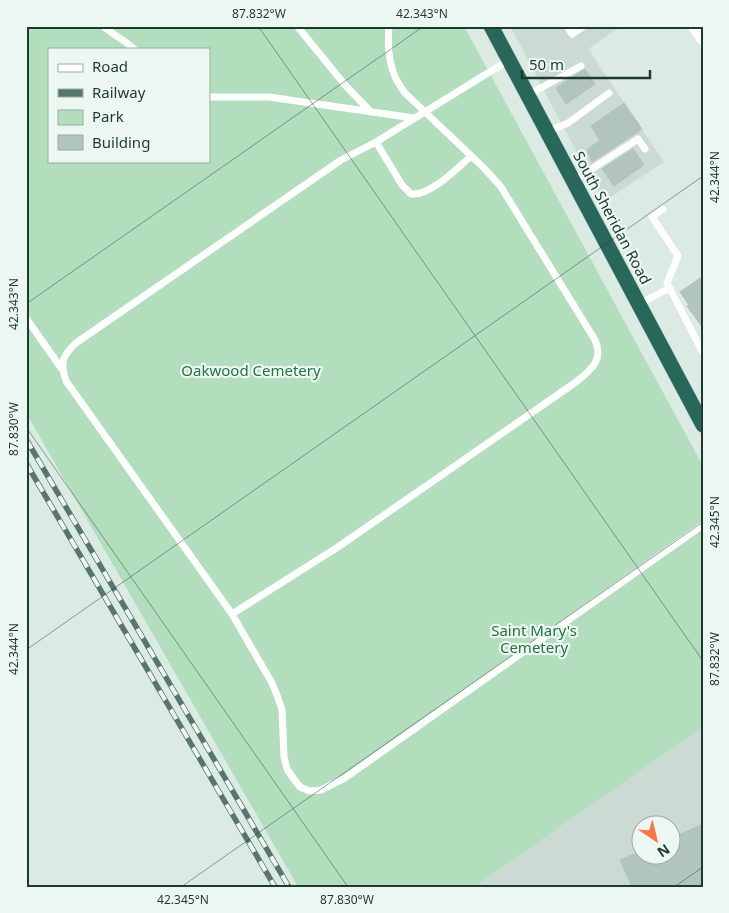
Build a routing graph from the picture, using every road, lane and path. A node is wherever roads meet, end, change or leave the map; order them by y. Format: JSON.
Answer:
{"nodes":[{"id":1,"x":103,"y":26,"type":"edge"},
{"id":2,"x":297,"y":26,"type":"edge"},
{"id":3,"x":388,"y":26,"type":"edge"},
{"id":4,"x":491,"y":26,"type":"edge"},
{"id":5,"x":567,"y":26,"type":"edge"},
{"id":6,"x":584,"y":26,"type":"edge"},
{"id":7,"x":695,"y":26,"type":"edge"},
{"id":8,"x":703,"y":38,"type":"edge"},
{"id":9,"x":133,"y":48,"type":"edge"},
{"id":10,"x":509,"y":60,"type":"junction"},
{"id":11,"x":581,"y":66,"type":"dead end"},
{"id":12,"x":610,"y":93,"type":"dead end"},
{"id":13,"x":528,"y":95,"type":"junction"},
{"id":14,"x":210,"y":96,"type":"edge"},
{"id":15,"x":425,"y":111,"type":"junction"},
{"id":16,"x":371,"y":112,"type":"junction"},
{"id":17,"x":414,"y":118,"type":"junction"},
{"id":18,"x":547,"y":132,"type":"junction"},
{"id":19,"x":376,"y":142,"type":"junction"},
{"id":20,"x":645,"y":149,"type":"dead end"},
{"id":21,"x":470,"y":156,"type":"junction"},
{"id":22,"x":573,"y":181,"type":"junction"},
{"id":23,"x":663,"y":209,"type":"dead end"},
{"id":24,"x":670,"y":288,"type":"junction"},
{"id":25,"x":638,"y":304,"type":"junction"},
{"id":26,"x":26,"y":318,"type":"edge"},
{"id":27,"x":703,"y":353,"type":"edge"},
{"id":28,"x":62,"y":368,"type":"junction"},
{"id":29,"x":699,"y":407,"type":"edge"},
{"id":30,"x":703,"y":425,"type":"edge"},
{"id":31,"x":703,"y":525,"type":"edge"},
{"id":32,"x":232,"y":614,"type":"junction"}],
"edges":[{"from":1,"to":9,"type":"lane"},
{"from":2,"to":16,"type":"lane"},
{"from":3,"to":15,"type":"lane"},
{"from":4,"to":10,"type":"highway","name":"South Sheridan Road"},
{"from":5,"to":6,"type":"lane"},
{"from":7,"to":8,"type":"street"},
{"from":10,"to":13,"type":"highway","name":"South Sheridan Road"},
{"from":10,"to":15,"type":"lane"},
{"from":11,"to":13,"type":"lane"},
{"from":12,"to":18,"type":"lane"},
{"from":13,"to":18,"type":"highway","name":"South Sheridan Road"},
{"from":14,"to":16,"type":"lane"},
{"from":15,"to":17,"type":"lane"},
{"from":15,"to":21,"type":"lane"},
{"from":16,"to":17,"type":"lane"},
{"from":17,"to":19,"type":"lane"},
{"from":18,"to":22,"type":"highway","name":"South Sheridan Road"},
{"from":19,"to":21,"type":"lane"},
{"from":19,"to":28,"type":"lane"},
{"from":20,"to":22,"type":"lane"},
{"from":21,"to":32,"type":"lane"},
{"from":22,"to":25,"type":"highway","name":"South Sheridan Road"},
{"from":23,"to":24,"type":"lane"},
{"from":24,"to":25,"type":"lane"},
{"from":24,"to":27,"type":"lane"},
{"from":25,"to":29,"type":"highway","name":"South Sheridan Road"},
{"from":26,"to":28,"type":"lane"},
{"from":28,"to":32,"type":"lane"},
{"from":29,"to":30,"type":"highway","name":"South Sheridan Road"},
{"from":31,"to":32,"type":"lane"}]}
